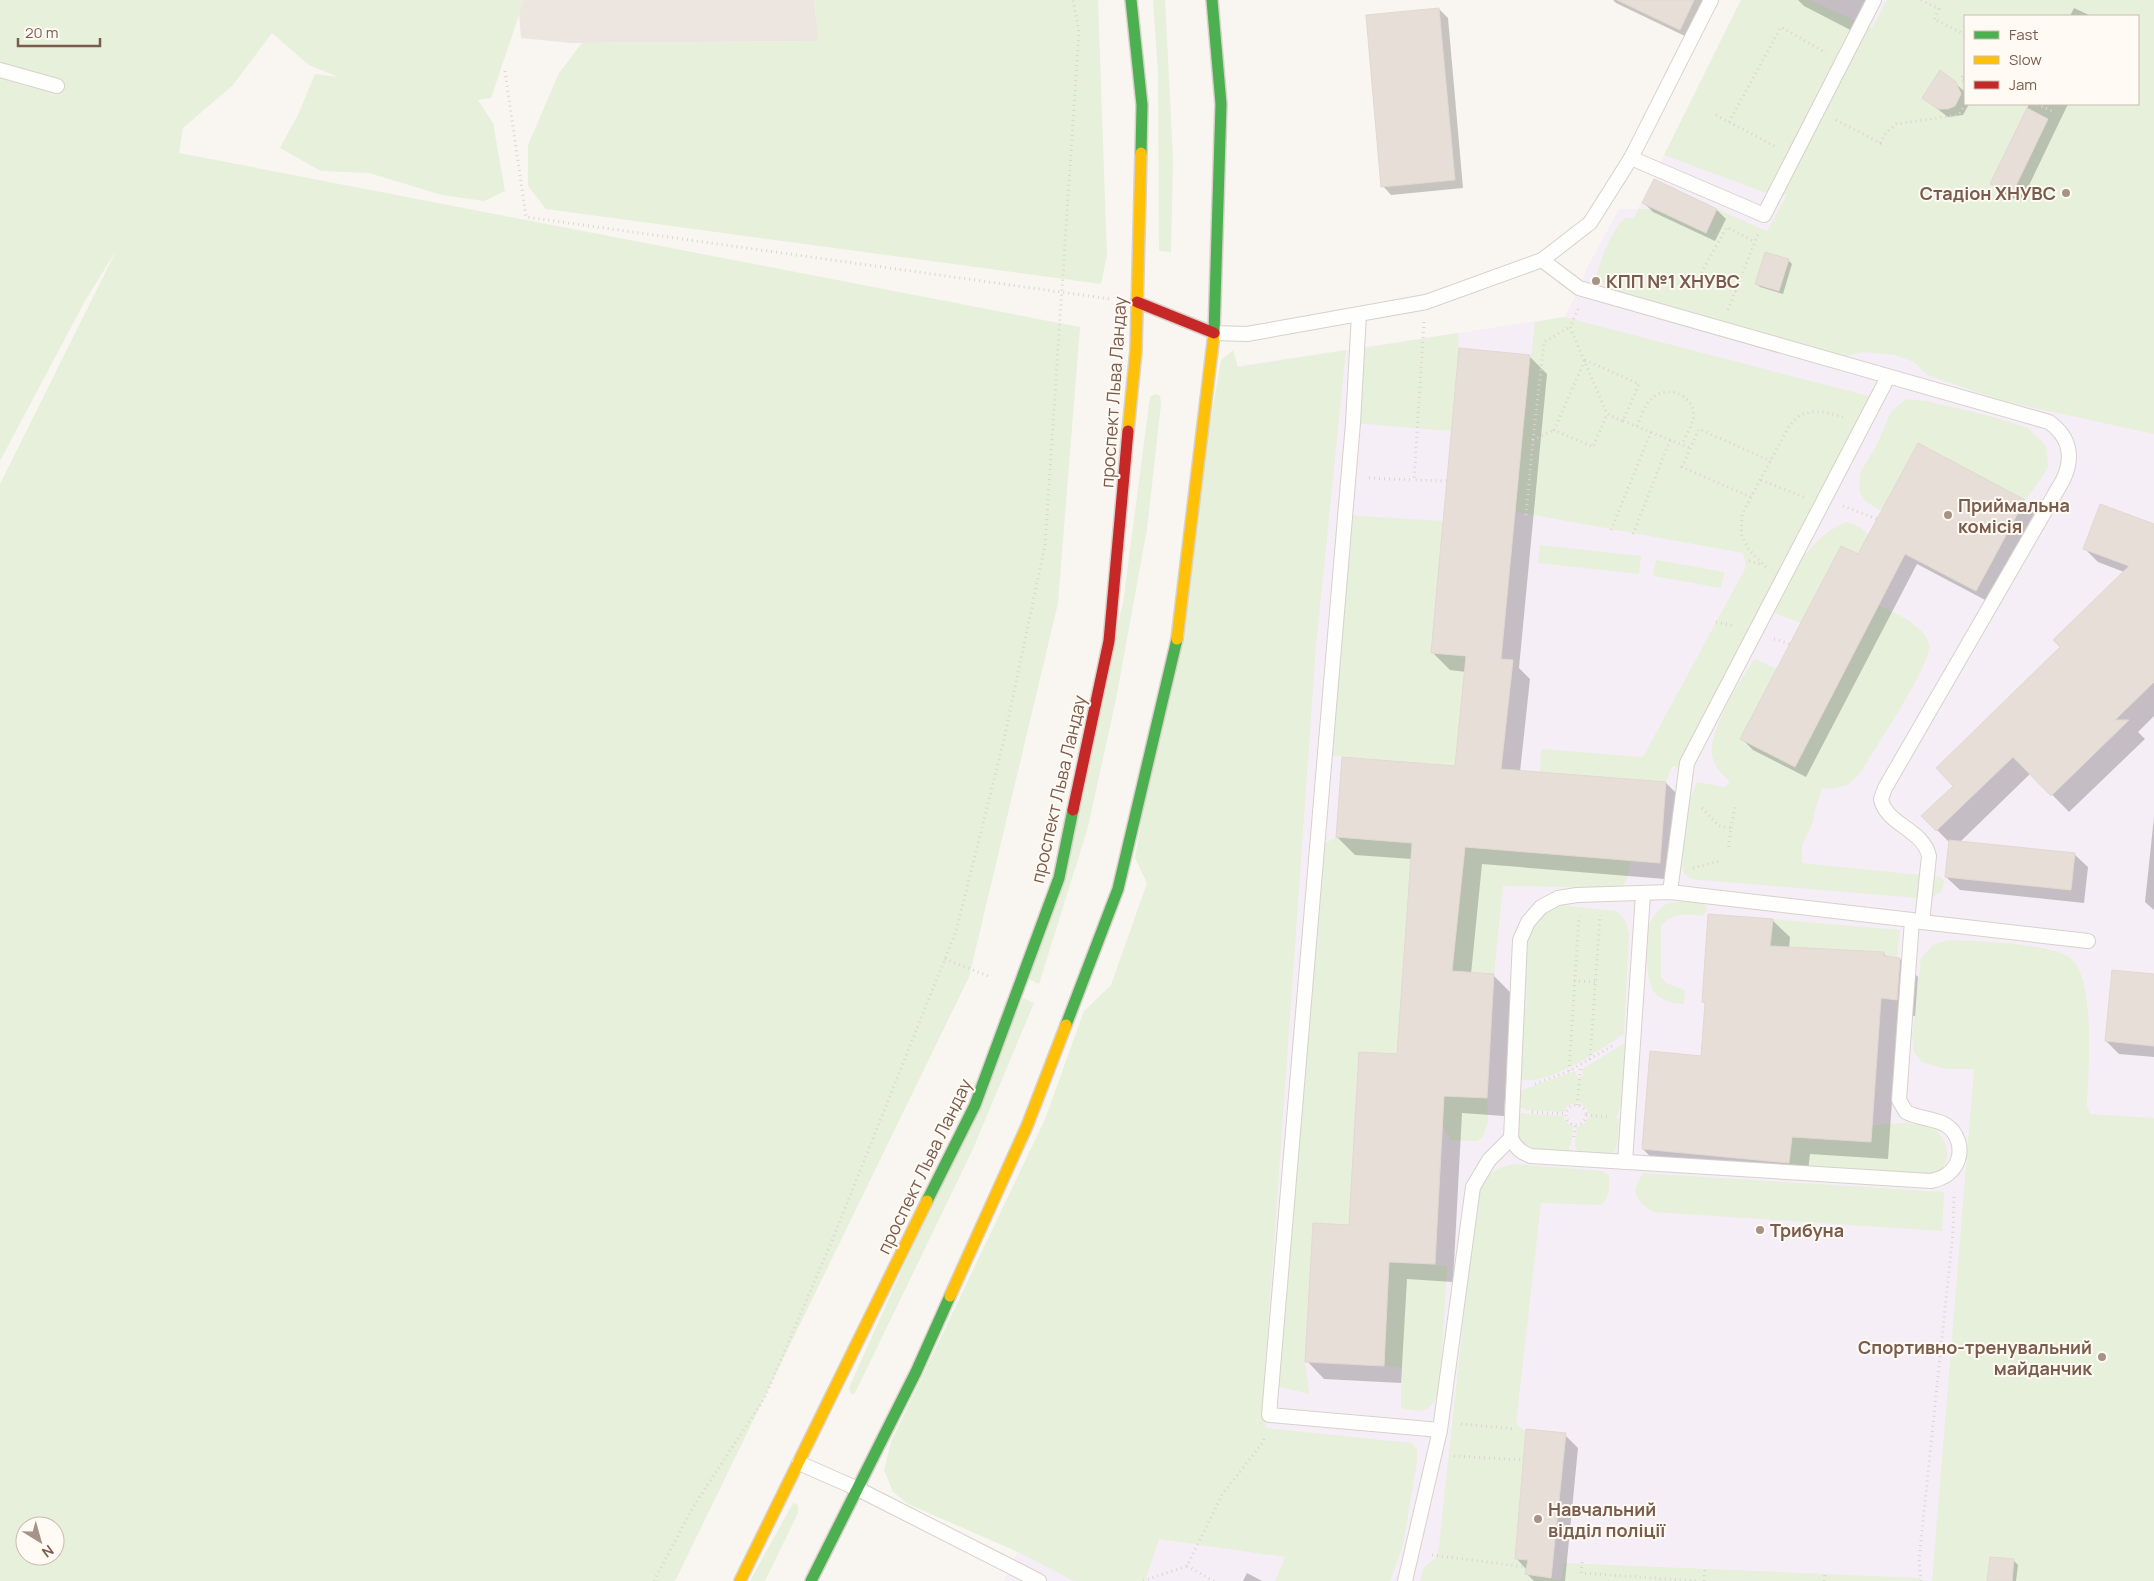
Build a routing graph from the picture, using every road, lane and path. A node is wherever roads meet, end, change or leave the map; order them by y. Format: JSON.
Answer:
{"nodes":[{"id":1,"x":1072,"y":0,"type":"edge"},
{"id":2,"x":1132,"y":0,"type":"edge"},
{"id":3,"x":1212,"y":0,"type":"edge"},
{"id":4,"x":1711,"y":0,"type":"edge"},
{"id":5,"x":1874,"y":0,"type":"edge"},
{"id":6,"x":1921,"y":0,"type":"edge"},
{"id":7,"x":1964,"y":34,"type":"edge"},
{"id":8,"x":1842,"y":62,"type":"junction"},
{"id":9,"x":0,"y":70,"type":"edge"},
{"id":10,"x":505,"y":71,"type":"dead end"},
{"id":11,"x":57,"y":86,"type":"dead end"},
{"id":12,"x":1965,"y":105,"type":"edge"},
{"id":13,"x":2040,"y":105,"type":"edge"},
{"id":14,"x":1818,"y":110,"type":"junction"},
{"id":15,"x":2052,"y":110,"type":"dead end"},
{"id":16,"x":1716,"y":115,"type":"dead end"},
{"id":17,"x":1729,"y":122,"type":"junction"},
{"id":18,"x":1794,"y":156,"type":"junction"},
{"id":19,"x":1631,"y":158,"type":"junction"},
{"id":20,"x":1764,"y":215,"type":"junction"},
{"id":21,"x":1755,"y":242,"type":"junction"},
{"id":22,"x":1542,"y":260,"type":"junction"},
{"id":23,"x":1586,"y":291,"type":"junction"},
{"id":24,"x":1061,"y":292,"type":"junction"},
{"id":25,"x":1736,"y":292,"type":"junction"},
{"id":26,"x":1137,"y":302,"type":"junction"},
{"id":27,"x":1426,"y":302,"type":"junction"},
{"id":28,"x":1359,"y":314,"type":"junction"},
{"id":29,"x":1570,"y":327,"type":"junction"},
{"id":30,"x":1720,"y":329,"type":"junction"},
{"id":31,"x":1214,"y":333,"type":"junction"},
{"id":32,"x":1585,"y":360,"type":"junction"},
{"id":33,"x":1888,"y":377,"type":"junction"},
{"id":34,"x":1607,"y":414,"type":"junction"},
{"id":35,"x":1623,"y":421,"type":"junction"},
{"id":36,"x":1862,"y":425,"type":"junction"},
{"id":37,"x":1637,"y":426,"type":"junction"},
{"id":38,"x":1554,"y":430,"type":"junction"},
{"id":39,"x":1651,"y":432,"type":"junction"},
{"id":40,"x":1533,"y":440,"type":"junction"},
{"id":41,"x":1670,"y":440,"type":"junction"},
{"id":42,"x":1682,"y":445,"type":"junction"},
{"id":43,"x":1690,"y":448,"type":"junction"},
{"id":44,"x":1771,"y":461,"type":"junction"},
{"id":45,"x":1348,"y":477,"type":"junction"},
{"id":46,"x":1414,"y":480,"type":"junction"},
{"id":47,"x":1761,"y":480,"type":"junction"},
{"id":48,"x":1447,"y":481,"type":"dead end"},
{"id":49,"x":1752,"y":497,"type":"junction"},
{"id":50,"x":1822,"y":501,"type":"junction"},
{"id":51,"x":1526,"y":515,"type":"dead end"},
{"id":52,"x":1877,"y":519,"type":"dead end"},
{"id":53,"x":1611,"y":530,"type":"dead end"},
{"id":54,"x":1633,"y":534,"type":"dead end"},
{"id":55,"x":1749,"y":561,"type":"dead end"},
{"id":56,"x":1766,"y":566,"type":"junction"},
{"id":57,"x":1783,"y":576,"type":"junction"},
{"id":58,"x":1683,"y":790,"type":"junction"},
{"id":59,"x":1735,"y":807,"type":"dead end"},
{"id":60,"x":1731,"y":828,"type":"junction"},
{"id":61,"x":1728,"y":851,"type":"dead end"},
{"id":62,"x":1670,"y":892,"type":"junction"},
{"id":63,"x":1643,"y":894,"type":"junction"},
{"id":64,"x":1580,"y":895,"type":"junction"},
{"id":65,"x":1601,"y":895,"type":"junction"},
{"id":66,"x":1917,"y":921,"type":"junction"},
{"id":67,"x":2088,"y":941,"type":"dead end"},
{"id":68,"x":945,"y":959,"type":"junction"},
{"id":69,"x":988,"y":976,"type":"dead end"},
{"id":70,"x":1574,"y":981,"type":"junction"},
{"id":71,"x":1595,"y":982,"type":"junction"},
{"id":72,"x":1634,"y":1032,"type":"junction"},
{"id":73,"x":1590,"y":1060,"type":"junction"},
{"id":74,"x":1581,"y":1065,"type":"junction"},
{"id":75,"x":1569,"y":1071,"type":"junction"},
{"id":76,"x":1513,"y":1091,"type":"junction"},
{"id":77,"x":1577,"y":1105,"type":"junction"},
{"id":78,"x":1512,"y":1110,"type":"junction"},
{"id":79,"x":1566,"y":1114,"type":"junction"},
{"id":80,"x":1511,"y":1138,"type":"junction"},
{"id":81,"x":1625,"y":1162,"type":"junction"},
{"id":82,"x":1955,"y":1166,"type":"junction"},
{"id":83,"x":1269,"y":1415,"type":"junction"},
{"id":84,"x":1440,"y":1426,"type":"junction"},
{"id":85,"x":1515,"y":1429,"type":"dead end"},
{"id":86,"x":1434,"y":1455,"type":"junction"},
{"id":87,"x":1523,"y":1460,"type":"dead end"},
{"id":88,"x":799,"y":1463,"type":"junction"},
{"id":89,"x":858,"y":1489,"type":"junction"},
{"id":90,"x":1411,"y":1552,"type":"junction"},
{"id":91,"x":1582,"y":1562,"type":"dead end"},
{"id":92,"x":1187,"y":1566,"type":"junction"},
{"id":93,"x":1526,"y":1567,"type":"dead end"},
{"id":94,"x":1705,"y":1568,"type":"dead end"},
{"id":95,"x":1825,"y":1574,"type":"dead end"},
{"id":96,"x":1920,"y":1580,"type":"edge"},
{"id":97,"x":654,"y":1581,"type":"edge"},
{"id":98,"x":740,"y":1581,"type":"edge"},
{"id":99,"x":811,"y":1581,"type":"edge"},
{"id":100,"x":1039,"y":1581,"type":"edge"},
{"id":101,"x":1143,"y":1581,"type":"edge"},
{"id":102,"x":1214,"y":1581,"type":"edge"},
{"id":103,"x":1405,"y":1581,"type":"edge"},
{"id":104,"x":1698,"y":1581,"type":"edge"},
{"id":105,"x":1704,"y":1581,"type":"edge"},
{"id":106,"x":1824,"y":1581,"type":"edge"}],
"edges":[{"from":1,"to":24,"type":"path"},
{"from":2,"to":26,"type":"main road","name":"проспект Льва Ландау"},
{"from":3,"to":31,"type":"main road"},
{"from":4,"to":19,"type":"lane"},
{"from":5,"to":8,"type":"lane"},
{"from":6,"to":7,"type":"path"},
{"from":8,"to":14,"type":"lane"},
{"from":8,"to":17,"type":"path"},
{"from":9,"to":11,"type":"lane"},
{"from":10,"to":24,"type":"path"},
{"from":12,"to":14,"type":"path"},
{"from":13,"to":15,"type":"path"},
{"from":14,"to":18,"type":"lane"},
{"from":16,"to":17,"type":"path"},
{"from":17,"to":18,"type":"path"},
{"from":18,"to":20,"type":"lane"},
{"from":19,"to":20,"type":"lane"},
{"from":19,"to":22,"type":"lane"},
{"from":20,"to":21,"type":"path"},
{"from":21,"to":25,"type":"path"},
{"from":21,"to":25,"type":"path"},
{"from":22,"to":23,"type":"lane"},
{"from":22,"to":27,"type":"lane"},
{"from":23,"to":29,"type":"path"},
{"from":23,"to":30,"type":"lane"},
{"from":24,"to":26,"type":"path"},
{"from":24,"to":68,"type":"path"},
{"from":25,"to":30,"type":"path"},
{"from":26,"to":31,"type":"main road"},
{"from":26,"to":88,"type":"main road","name":"проспект Льва Ландау"},
{"from":27,"to":28,"type":"lane"},
{"from":27,"to":46,"type":"path"},
{"from":28,"to":31,"type":"lane"},
{"from":28,"to":45,"type":"lane"},
{"from":29,"to":32,"type":"path"},
{"from":29,"to":40,"type":"path"},
{"from":30,"to":33,"type":"lane"},
{"from":31,"to":89,"type":"main road"},
{"from":32,"to":34,"type":"path"},
{"from":32,"to":35,"type":"path"},
{"from":32,"to":38,"type":"path"},
{"from":33,"to":36,"type":"lane"},
{"from":33,"to":66,"type":"lane"},
{"from":34,"to":35,"type":"path"},
{"from":34,"to":38,"type":"path"},
{"from":35,"to":37,"type":"path"},
{"from":36,"to":44,"type":"path"},
{"from":36,"to":50,"type":"lane"},
{"from":37,"to":39,"type":"path"},
{"from":37,"to":42,"type":"path"},
{"from":38,"to":40,"type":"path"},
{"from":39,"to":41,"type":"path"},
{"from":39,"to":53,"type":"path"},
{"from":40,"to":51,"type":"path"},
{"from":41,"to":42,"type":"path"},
{"from":41,"to":54,"type":"path"},
{"from":42,"to":43,"type":"path"},
{"from":43,"to":44,"type":"path"},
{"from":43,"to":49,"type":"path"},
{"from":44,"to":47,"type":"path"},
{"from":45,"to":46,"type":"path"},
{"from":45,"to":83,"type":"lane"},
{"from":46,"to":48,"type":"path"},
{"from":47,"to":49,"type":"path"},
{"from":47,"to":50,"type":"path"},
{"from":49,"to":56,"type":"path"},
{"from":50,"to":52,"type":"path"},
{"from":50,"to":57,"type":"lane"},
{"from":55,"to":56,"type":"path"},
{"from":56,"to":57,"type":"path"},
{"from":57,"to":58,"type":"lane"},
{"from":58,"to":60,"type":"path"},
{"from":58,"to":62,"type":"lane"},
{"from":59,"to":60,"type":"path"},
{"from":60,"to":61,"type":"path"},
{"from":62,"to":63,"type":"lane"},
{"from":62,"to":66,"type":"lane"},
{"from":63,"to":65,"type":"lane"},
{"from":63,"to":72,"type":"lane"},
{"from":64,"to":65,"type":"lane"},
{"from":64,"to":70,"type":"path"},
{"from":64,"to":76,"type":"lane"},
{"from":65,"to":71,"type":"path"},
{"from":66,"to":67,"type":"lane"},
{"from":66,"to":82,"type":"lane"},
{"from":68,"to":69,"type":"path"},
{"from":68,"to":97,"type":"path"},
{"from":70,"to":71,"type":"path"},
{"from":70,"to":75,"type":"path"},
{"from":71,"to":73,"type":"path"},
{"from":72,"to":73,"type":"path"},
{"from":72,"to":81,"type":"lane"},
{"from":73,"to":74,"type":"path"},
{"from":74,"to":75,"type":"path"},
{"from":74,"to":77,"type":"path"},
{"from":75,"to":76,"type":"path"},
{"from":76,"to":78,"type":"lane"},
{"from":77,"to":79,"type":"path"},
{"from":77,"to":79,"type":"path"},
{"from":78,"to":79,"type":"path"},
{"from":78,"to":80,"type":"lane"},
{"from":80,"to":81,"type":"lane"},
{"from":80,"to":84,"type":"lane"},
{"from":81,"to":82,"type":"lane"},
{"from":82,"to":96,"type":"path"},
{"from":83,"to":84,"type":"lane"},
{"from":83,"to":92,"type":"path"},
{"from":84,"to":85,"type":"path"},
{"from":84,"to":86,"type":"lane"},
{"from":86,"to":87,"type":"path"},
{"from":86,"to":90,"type":"lane"},
{"from":88,"to":89,"type":"lane"},
{"from":88,"to":98,"type":"main road","name":"проспект Льва Ландау"},
{"from":89,"to":99,"type":"main road"},
{"from":89,"to":100,"type":"lane"},
{"from":90,"to":93,"type":"path"},
{"from":90,"to":103,"type":"lane"},
{"from":91,"to":104,"type":"path"},
{"from":92,"to":101,"type":"path"},
{"from":92,"to":102,"type":"path"},
{"from":94,"to":105,"type":"path"},
{"from":95,"to":106,"type":"path"}]}
